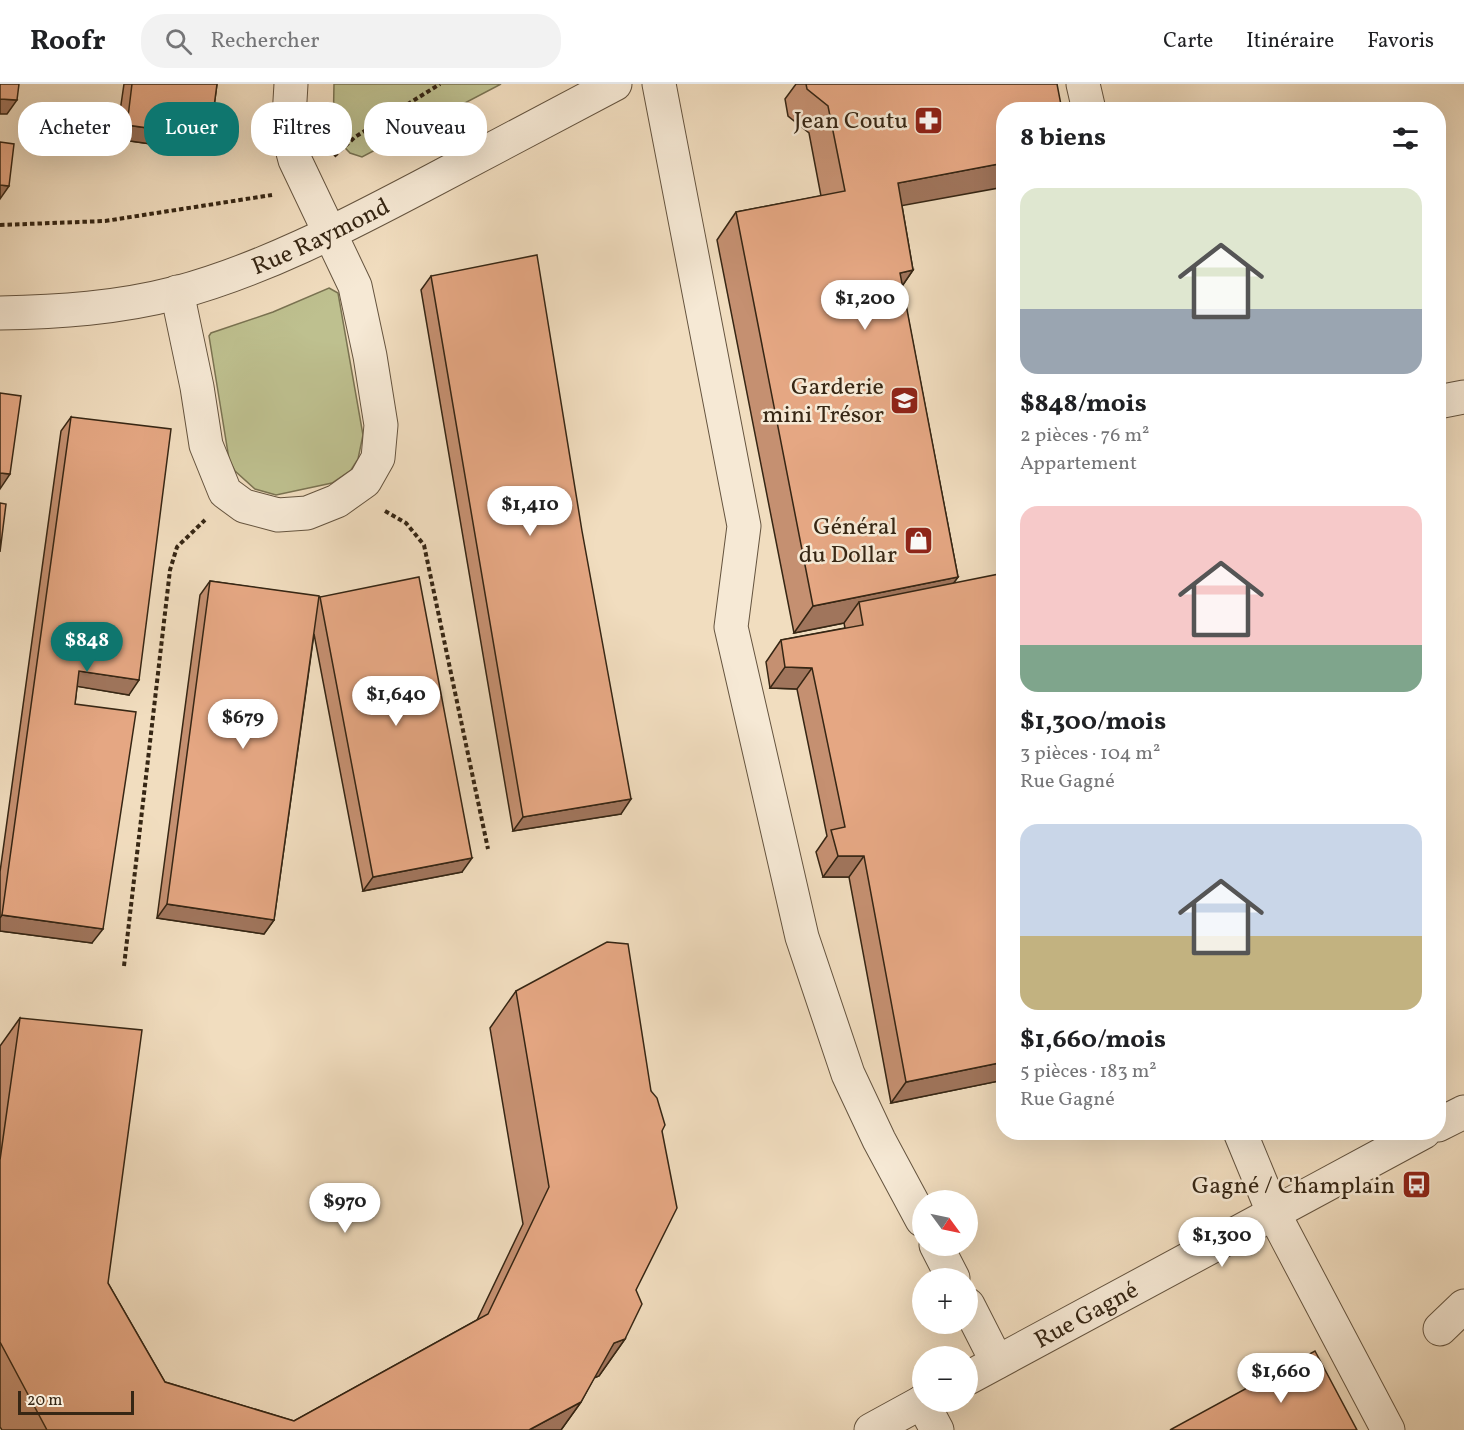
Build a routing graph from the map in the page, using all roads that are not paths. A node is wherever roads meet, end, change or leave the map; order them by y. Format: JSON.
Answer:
{"nodes":[{"id":1,"x":291,"y":84,"type":"edge"},
{"id":2,"x":615,"y":84,"type":"edge"},
{"id":3,"x":659,"y":84,"type":"edge"},
{"id":4,"x":1083,"y":84,"type":"edge"},
{"id":5,"x":1087,"y":102,"type":"edge"},
{"id":6,"x":328,"y":233,"type":"junction"},
{"id":7,"x":177,"y":292,"type":"junction"},
{"id":8,"x":0,"y":313,"type":"edge"},
{"id":9,"x":1464,"y":397,"type":"edge"},
{"id":10,"x":1446,"y":400,"type":"edge"},
{"id":11,"x":1464,"y":1112,"type":"edge"},
{"id":12,"x":1446,"y":1121,"type":"edge"},
{"id":13,"x":1243,"y":1140,"type":"edge"},
{"id":14,"x":1409,"y":1140,"type":"edge"},
{"id":15,"x":912,"y":1201,"type":"edge"},
{"id":16,"x":1273,"y":1212,"type":"junction"},
{"id":17,"x":1464,"y":1306,"type":"edge"},
{"id":18,"x":978,"y":1325,"type":"edge"},
{"id":19,"x":1440,"y":1329,"type":"dead end"},
{"id":20,"x":997,"y":1362,"type":"junction"},
{"id":21,"x":978,"y":1372,"type":"edge"},
{"id":22,"x":925,"y":1412,"type":"edge"},
{"id":23,"x":871,"y":1430,"type":"edge"},
{"id":24,"x":1388,"y":1430,"type":"edge"}],
"edges":[{"from":1,"to":6,"type":"street"},
{"from":2,"to":6,"type":"street","name":"Rue Raymond"},
{"from":3,"to":15,"type":"street"},
{"from":4,"to":5,"type":"street"},
{"from":6,"to":7,"type":"street","name":"Rue Raymond"},
{"from":6,"to":7,"type":"street"},
{"from":7,"to":8,"type":"street","name":"Rue Raymond"},
{"from":9,"to":10,"type":"street"},
{"from":11,"to":12,"type":"street"},
{"from":13,"to":16,"type":"street"},
{"from":14,"to":16,"type":"street","name":"Rue Gagné"},
{"from":16,"to":20,"type":"street","name":"Rue Gagné"},
{"from":16,"to":24,"type":"street"},
{"from":17,"to":19,"type":"street"},
{"from":18,"to":20,"type":"street"},
{"from":20,"to":21,"type":"street","name":"Rue Gagné"},
{"from":22,"to":23,"type":"street"}]}
